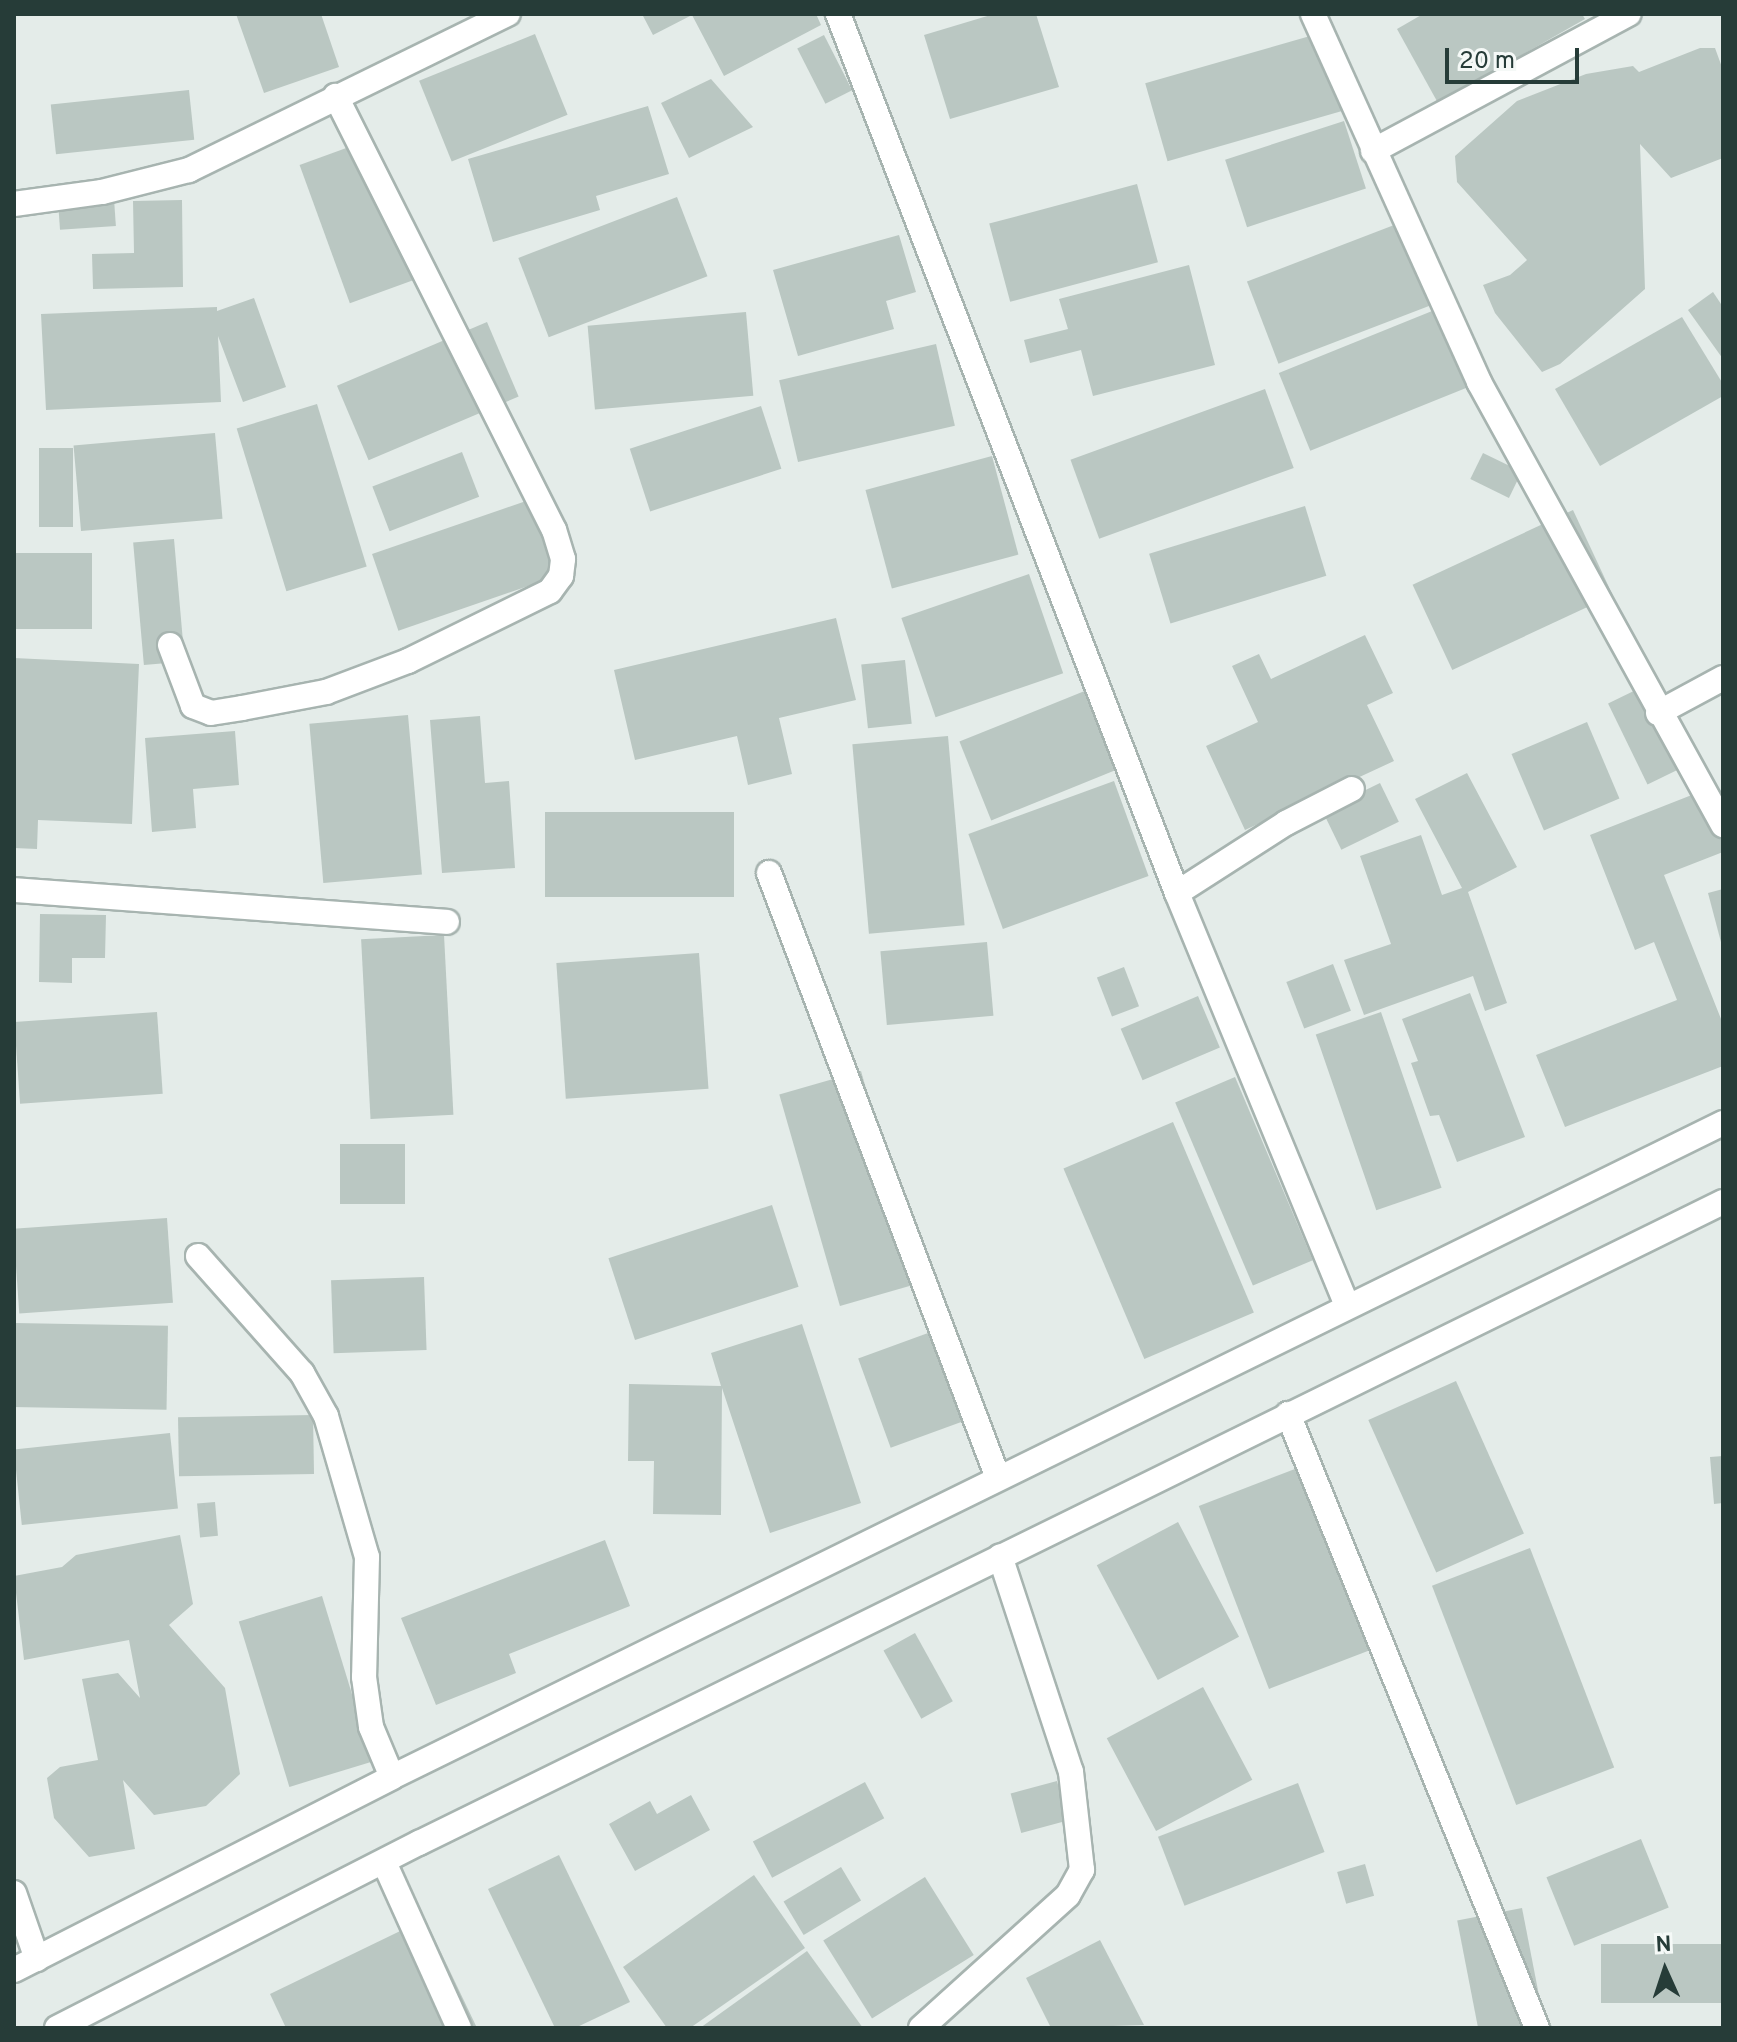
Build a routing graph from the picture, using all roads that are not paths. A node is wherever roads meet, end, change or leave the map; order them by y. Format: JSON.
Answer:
{"nodes":[{"id":1,"x":508,"y":14,"type":"edge"},
{"id":2,"x":838,"y":14,"type":"edge"},
{"id":3,"x":1313,"y":14,"type":"edge"},
{"id":4,"x":1629,"y":14,"type":"edge"},
{"id":5,"x":336,"y":96,"type":"junction"},
{"id":6,"x":1373,"y":151,"type":"junction"},
{"id":7,"x":14,"y":204,"type":"edge"},
{"id":8,"x":170,"y":645,"type":"dead end"},
{"id":9,"x":1723,"y":678,"type":"edge"},
{"id":10,"x":1658,"y":713,"type":"junction"},
{"id":11,"x":1352,"y":789,"type":"dead end"},
{"id":12,"x":1723,"y":825,"type":"edge"},
{"id":13,"x":769,"y":873,"type":"dead end"},
{"id":14,"x":14,"y":890,"type":"edge"},
{"id":15,"x":1177,"y":893,"type":"junction"},
{"id":16,"x":447,"y":922,"type":"dead end"},
{"id":17,"x":1723,"y":1123,"type":"edge"},
{"id":18,"x":1723,"y":1202,"type":"edge"},
{"id":19,"x":198,"y":1256,"type":"dead end"},
{"id":20,"x":1347,"y":1305,"type":"junction"},
{"id":21,"x":1288,"y":1414,"type":"junction"},
{"id":22,"x":998,"y":1478,"type":"junction"},
{"id":23,"x":1000,"y":1556,"type":"junction"},
{"id":24,"x":392,"y":1777,"type":"junction"},
{"id":25,"x":384,"y":1862,"type":"junction"},
{"id":26,"x":14,"y":1893,"type":"edge"},
{"id":27,"x":37,"y":1959,"type":"junction"},
{"id":28,"x":14,"y":1970,"type":"edge"},
{"id":29,"x":57,"y":2028,"type":"edge"},
{"id":30,"x":459,"y":2028,"type":"edge"},
{"id":31,"x":921,"y":2028,"type":"edge"},
{"id":32,"x":1537,"y":2028,"type":"edge"}],
"edges":[{"from":1,"to":5,"type":"street"},
{"from":2,"to":15,"type":"street"},
{"from":3,"to":6,"type":"street"},
{"from":4,"to":6,"type":"street"},
{"from":5,"to":7,"type":"street"},
{"from":5,"to":8,"type":"street"},
{"from":6,"to":10,"type":"street"},
{"from":9,"to":10,"type":"street"},
{"from":10,"to":12,"type":"street"},
{"from":11,"to":15,"type":"street"},
{"from":13,"to":22,"type":"street"},
{"from":14,"to":16,"type":"street"},
{"from":15,"to":20,"type":"street"},
{"from":17,"to":20,"type":"street"},
{"from":18,"to":21,"type":"street"},
{"from":19,"to":24,"type":"street"},
{"from":20,"to":22,"type":"street"},
{"from":21,"to":23,"type":"street"},
{"from":21,"to":32,"type":"street"},
{"from":22,"to":24,"type":"street"},
{"from":23,"to":25,"type":"street"},
{"from":23,"to":31,"type":"street"},
{"from":24,"to":27,"type":"street"},
{"from":25,"to":29,"type":"street"},
{"from":25,"to":30,"type":"street"},
{"from":26,"to":27,"type":"street"},
{"from":27,"to":28,"type":"street"}]}
